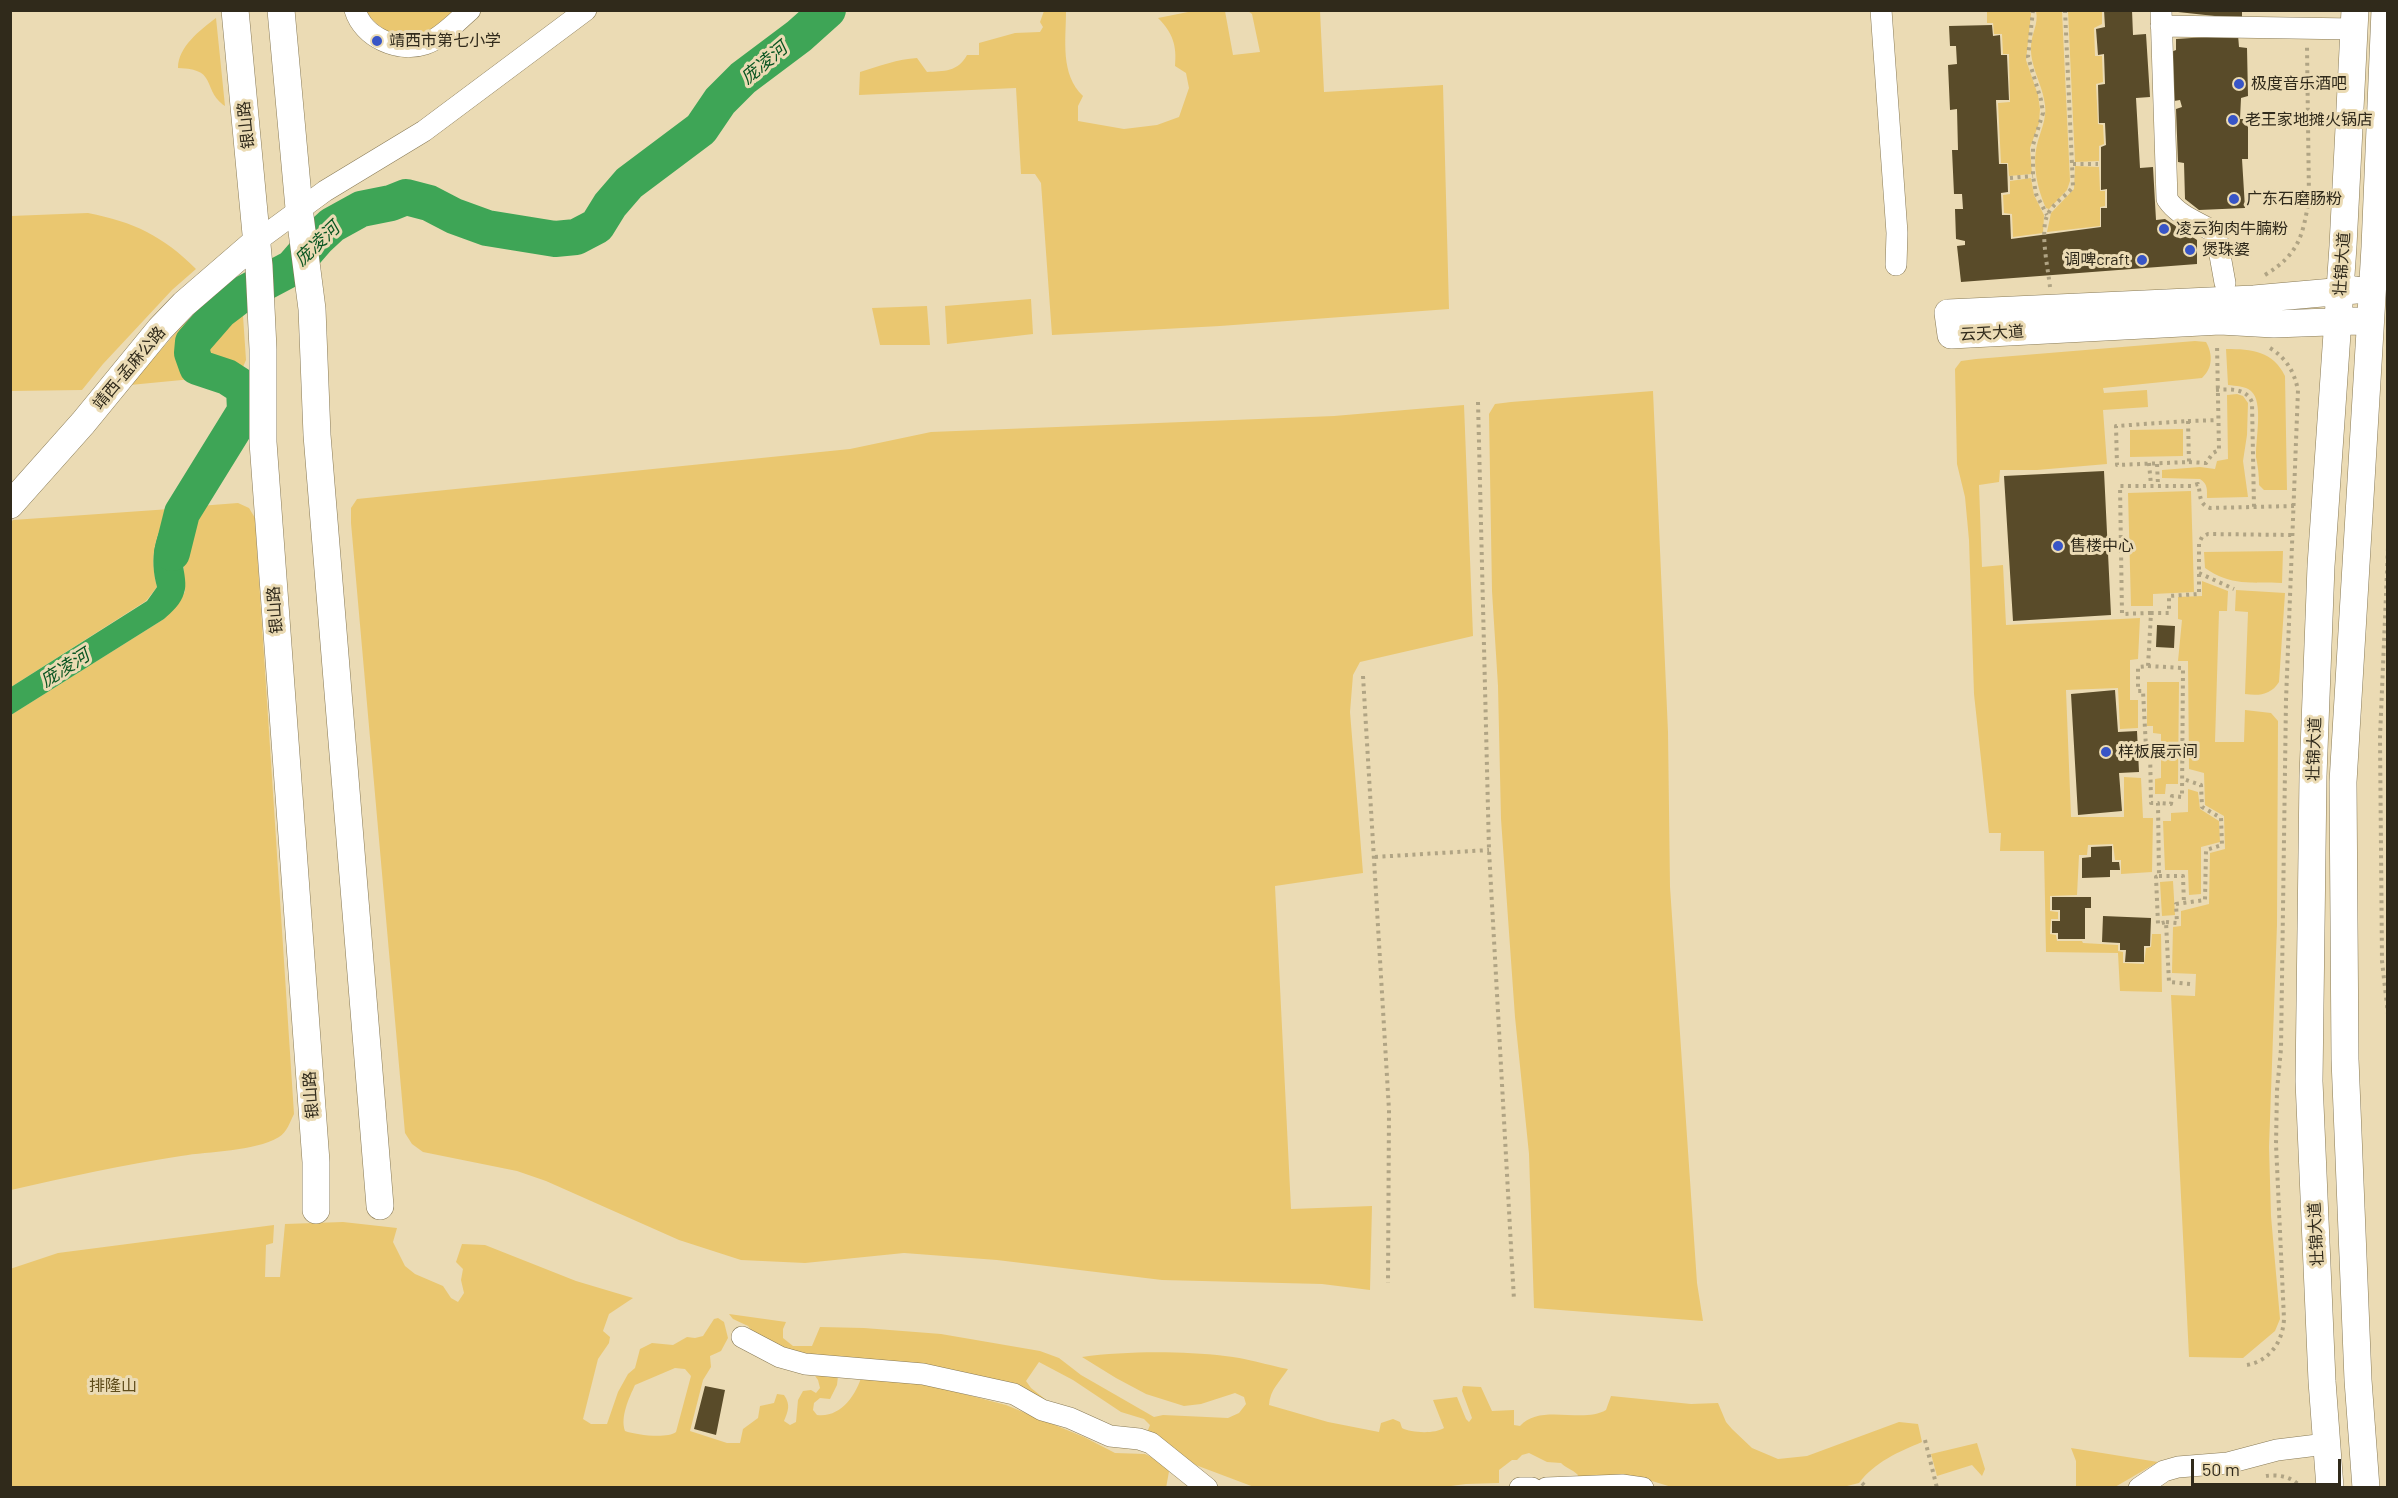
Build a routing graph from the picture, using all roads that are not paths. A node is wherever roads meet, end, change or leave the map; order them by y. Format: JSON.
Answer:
{"nodes":[{"id":1,"x":235,"y":10,"type":"edge"},
{"id":2,"x":281,"y":10,"type":"edge"},
{"id":3,"x":355,"y":10,"type":"edge"},
{"id":4,"x":470,"y":10,"type":"edge"},
{"id":5,"x":586,"y":10,"type":"edge"},
{"id":6,"x":1881,"y":10,"type":"edge"},
{"id":7,"x":2385,"y":10,"type":"edge"},
{"id":8,"x":2161,"y":18,"type":"edge"},
{"id":9,"x":2354,"y":20,"type":"edge"},
{"id":10,"x":299,"y":208,"type":"junction"},
{"id":11,"x":258,"y":254,"type":"junction"},
{"id":12,"x":1896,"y":265,"type":"dead end"},
{"id":13,"x":2225,"y":283,"type":"dead end"},
{"id":14,"x":2380,"y":289,"type":"edge"},
{"id":15,"x":2340,"y":291,"type":"junction"},
{"id":16,"x":2378,"y":320,"type":"edge"},
{"id":17,"x":2338,"y":322,"type":"junction"},
{"id":18,"x":10,"y":505,"type":"edge"},
{"id":19,"x":380,"y":1206,"type":"dead end"},
{"id":20,"x":316,"y":1210,"type":"dead end"},
{"id":21,"x":742,"y":1336,"type":"dead end"},
{"id":22,"x":2326,"y":1444,"type":"junction"},
{"id":23,"x":1207,"y":1488,"type":"edge"},
{"id":24,"x":1520,"y":1488,"type":"edge"},
{"id":25,"x":1532,"y":1488,"type":"edge"},
{"id":26,"x":1546,"y":1488,"type":"edge"},
{"id":27,"x":1643,"y":1488,"type":"edge"},
{"id":28,"x":2139,"y":1488,"type":"edge"},
{"id":29,"x":2330,"y":1488,"type":"edge"},
{"id":30,"x":2366,"y":1488,"type":"edge"}],
"edges":[{"from":1,"to":11,"type":"main road","name":"银山路"},
{"from":2,"to":10,"type":"main road"},
{"from":3,"to":4,"type":"street"},
{"from":5,"to":10,"type":"street"},
{"from":6,"to":12,"type":"street"},
{"from":7,"to":14,"type":"main road","name":"壮锦大道"},
{"from":8,"to":9,"type":"street"},
{"from":8,"to":13,"type":"street"},
{"from":9,"to":15,"type":"main road","name":"壮锦大道"},
{"from":10,"to":11,"type":"street"},
{"from":10,"to":19,"type":"main road"},
{"from":11,"to":18,"type":"main road","name":"靖西-孟麻公路"},
{"from":11,"to":20,"type":"main road","name":"银山路"},
{"from":14,"to":15,"type":"main road","name":"云天大道"},
{"from":14,"to":16,"type":"main road","name":"壮锦大道"},
{"from":15,"to":17,"type":"main road","name":"壮锦大道"},
{"from":15,"to":17,"type":"main road","name":"云天大道"},
{"from":16,"to":17,"type":"main road","name":"云天大道"},
{"from":16,"to":30,"type":"main road","name":"壮锦大道"},
{"from":17,"to":22,"type":"main road","name":"壮锦大道"},
{"from":21,"to":23,"type":"street"},
{"from":22,"to":28,"type":"street"},
{"from":22,"to":29,"type":"main road","name":"壮锦大道"},
{"from":24,"to":25,"type":"street"},
{"from":26,"to":27,"type":"street"}]}
